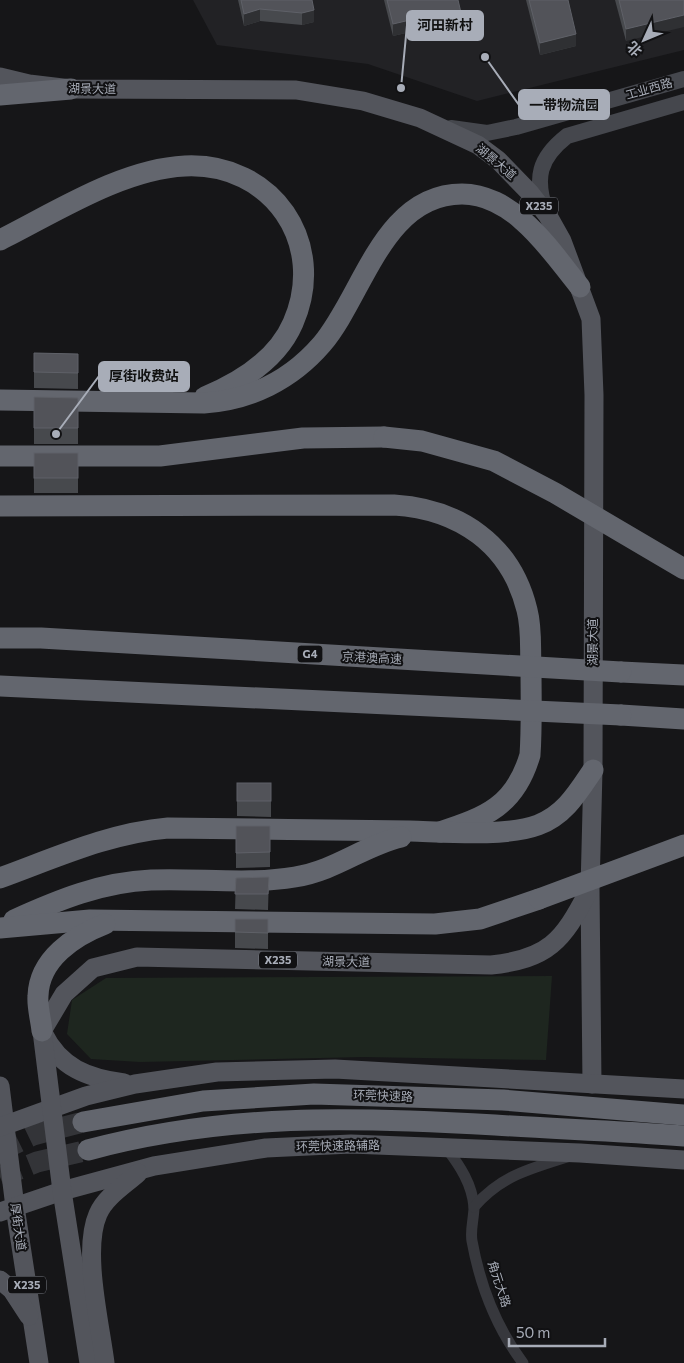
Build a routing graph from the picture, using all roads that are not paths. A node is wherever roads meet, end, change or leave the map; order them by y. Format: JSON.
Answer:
{"nodes":[{"id":1,"x":0,"y":77,"type":"edge"},
{"id":2,"x":684,"y":80,"type":"edge"},
{"id":3,"x":71,"y":89,"type":"junction"},
{"id":4,"x":0,"y":94,"type":"edge"},
{"id":5,"x":684,"y":102,"type":"edge"},
{"id":6,"x":439,"y":126,"type":"junction"},
{"id":7,"x":548,"y":216,"type":"junction"},
{"id":8,"x":0,"y":240,"type":"edge"},
{"id":9,"x":580,"y":287,"type":"junction"},
{"id":10,"x":0,"y":400,"type":"edge"},
{"id":11,"x":190,"y":404,"type":"junction"},
{"id":12,"x":0,"y":456,"type":"edge"},
{"id":13,"x":0,"y":506,"type":"edge"},
{"id":14,"x":684,"y":569,"type":"edge"},
{"id":15,"x":0,"y":638,"type":"edge"},
{"id":16,"x":684,"y":675,"type":"edge"},
{"id":17,"x":0,"y":686,"type":"edge"},
{"id":18,"x":684,"y":719,"type":"edge"},
{"id":19,"x":593,"y":770,"type":"junction"},
{"id":20,"x":431,"y":832,"type":"junction"},
{"id":21,"x":684,"y":846,"type":"edge"},
{"id":22,"x":0,"y":878,"type":"edge"},
{"id":23,"x":590,"y":889,"type":"junction"},
{"id":24,"x":115,"y":920,"type":"junction"},
{"id":25,"x":0,"y":927,"type":"edge"},
{"id":26,"x":42,"y":1031,"type":"junction"},
{"id":27,"x":135,"y":1084,"type":"junction"},
{"id":28,"x":592,"y":1084,"type":"junction"},
{"id":29,"x":0,"y":1088,"type":"edge"},
{"id":30,"x":684,"y":1089,"type":"edge"},
{"id":31,"x":50,"y":1108,"type":"junction"},
{"id":32,"x":684,"y":1115,"type":"edge"},
{"id":33,"x":83,"y":1122,"type":"tunnel mouth"},
{"id":34,"x":3,"y":1126,"type":"edge"},
{"id":35,"x":684,"y":1136,"type":"edge"},
{"id":36,"x":447,"y":1149,"type":"junction"},
{"id":37,"x":88,"y":1150,"type":"tunnel mouth"},
{"id":38,"x":580,"y":1153,"type":"junction"},
{"id":39,"x":684,"y":1160,"type":"edge"},
{"id":40,"x":142,"y":1170,"type":"junction"},
{"id":41,"x":62,"y":1191,"type":"junction"},
{"id":42,"x":474,"y":1207,"type":"junction"},
{"id":43,"x":7,"y":1210,"type":"edge"},
{"id":44,"x":0,"y":1280,"type":"edge"},
{"id":45,"x":32,"y":1321,"type":"junction"},
{"id":46,"x":519,"y":1362,"type":"edge"},
{"id":47,"x":39,"y":1363,"type":"edge"},
{"id":48,"x":89,"y":1363,"type":"edge"},
{"id":49,"x":105,"y":1363,"type":"edge"}],
"edges":[{"from":1,"to":3,"type":"main road","name":"湖景大道","number":"X235"},
{"from":2,"to":6,"type":"street","name":"工业西路"},
{"from":3,"to":4,"type":"highway"},
{"from":3,"to":6,"type":"main road","name":"湖景大道","number":"X235"},
{"from":5,"to":7,"type":"street","name":"工业西路"},
{"from":6,"to":7,"type":"main road","name":"湖景大道","number":"X235"},
{"from":7,"to":9,"type":"main road","name":"湖景大道","number":"X235"},
{"from":8,"to":11,"type":"highway"},
{"from":9,"to":11,"type":"highway"},
{"from":9,"to":19,"type":"main road","name":"湖景大道","number":"X235"},
{"from":10,"to":11,"type":"highway"},
{"from":12,"to":14,"type":"highway","bridge":true},
{"from":13,"to":20,"type":"highway"},
{"from":15,"to":16,"type":"highway","name":"京港澳高速","number":"G4","bridge":true},
{"from":17,"to":18,"type":"highway","bridge":true},
{"from":19,"to":20,"type":"highway"},
{"from":19,"to":23,"type":"main road","name":"湖景大道","number":"X235"},
{"from":20,"to":22,"type":"highway"},
{"from":20,"to":25,"type":"highway"},
{"from":21,"to":24,"type":"highway","bridge":true},
{"from":23,"to":26,"type":"main road","name":"湖景大道","number":"X235"},
{"from":23,"to":28,"type":"main road"},
{"from":24,"to":25,"type":"highway"},
{"from":24,"to":26,"type":"highway"},
{"from":26,"to":27,"type":"main road"},
{"from":26,"to":31,"type":"main road"},
{"from":27,"to":28,"type":"main road"},
{"from":27,"to":31,"type":"main road"},
{"from":28,"to":30,"type":"main road"},
{"from":29,"to":34,"type":"main road","name":"厚街大道","number":"X235"},
{"from":31,"to":34,"type":"main road"},
{"from":31,"to":41,"type":"main road"},
{"from":32,"to":33,"type":"highway","name":"环莞快速路"},
{"from":34,"to":43,"type":"main road","name":"厚街大道","number":"X235"},
{"from":35,"to":37,"type":"highway","name":"环莞快速路"},
{"from":36,"to":38,"type":"main road","name":"环莞快速路辅路"},
{"from":36,"to":40,"type":"main road","name":"环莞快速路辅路"},
{"from":36,"to":42,"type":"street","name":"角元大路"},
{"from":38,"to":39,"type":"main road","name":"环莞快速路辅路"},
{"from":38,"to":42,"type":"street"},
{"from":40,"to":41,"type":"main road","name":"环莞快速路辅路"},
{"from":40,"to":49,"type":"main road"},
{"from":41,"to":43,"type":"main road","name":"环莞快速路辅路"},
{"from":41,"to":48,"type":"main road"},
{"from":42,"to":46,"type":"street","name":"角元大路"},
{"from":43,"to":45,"type":"main road","name":"厚街大道","number":"X235"},
{"from":44,"to":45,"type":"main road"},
{"from":45,"to":47,"type":"main road","name":"厚街大道","number":"X235"}]}
